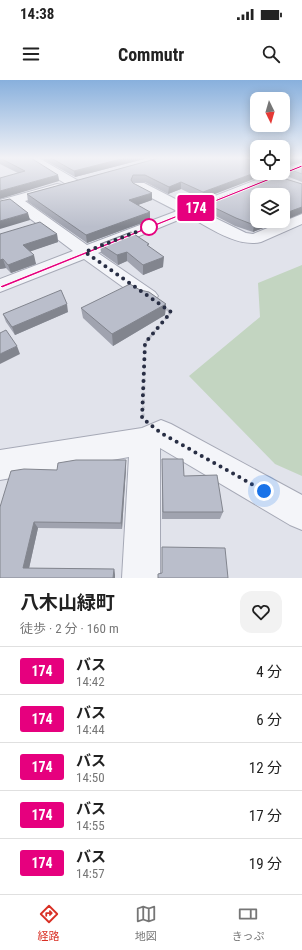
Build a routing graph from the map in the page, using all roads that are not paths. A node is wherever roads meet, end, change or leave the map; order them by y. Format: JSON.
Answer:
{"nodes":[{"id":1,"x":70,"y":181,"type":"edge"},
{"id":2,"x":80,"y":181,"type":"edge"},
{"id":3,"x":272,"y":181,"type":"edge"},
{"id":4,"x":73,"y":183,"type":"junction"},
{"id":5,"x":139,"y":186,"type":"edge"},
{"id":6,"x":7,"y":202,"type":"edge"},
{"id":7,"x":189,"y":211,"type":"junction"},
{"id":8,"x":302,"y":218,"type":"edge"},
{"id":9,"x":46,"y":222,"type":"junction"},
{"id":10,"x":30,"y":227,"type":"edge"},
{"id":11,"x":85,"y":252,"type":"junction"},
{"id":12,"x":0,"y":286,"type":"edge"},
{"id":13,"x":148,"y":296,"type":"edge"},
{"id":14,"x":153,"y":437,"type":"junction"},
{"id":15,"x":0,"y":465,"type":"edge"},
{"id":16,"x":302,"y":512,"type":"edge"},
{"id":17,"x":141,"y":578,"type":"edge"}],
"edges":[{"from":1,"to":4,"type":"street"},
{"from":2,"to":4,"type":"street"},
{"from":3,"to":7,"type":"street"},
{"from":4,"to":6,"type":"street"},
{"from":5,"to":7,"type":"street"},
{"from":6,"to":9,"type":"street"},
{"from":7,"to":8,"type":"street"},
{"from":7,"to":11,"type":"street"},
{"from":9,"to":10,"type":"street"},
{"from":9,"to":11,"type":"street"},
{"from":11,"to":12,"type":"street"},
{"from":11,"to":13,"type":"street"},
{"from":14,"to":15,"type":"street"},
{"from":14,"to":16,"type":"street"},
{"from":14,"to":17,"type":"street"}]}
